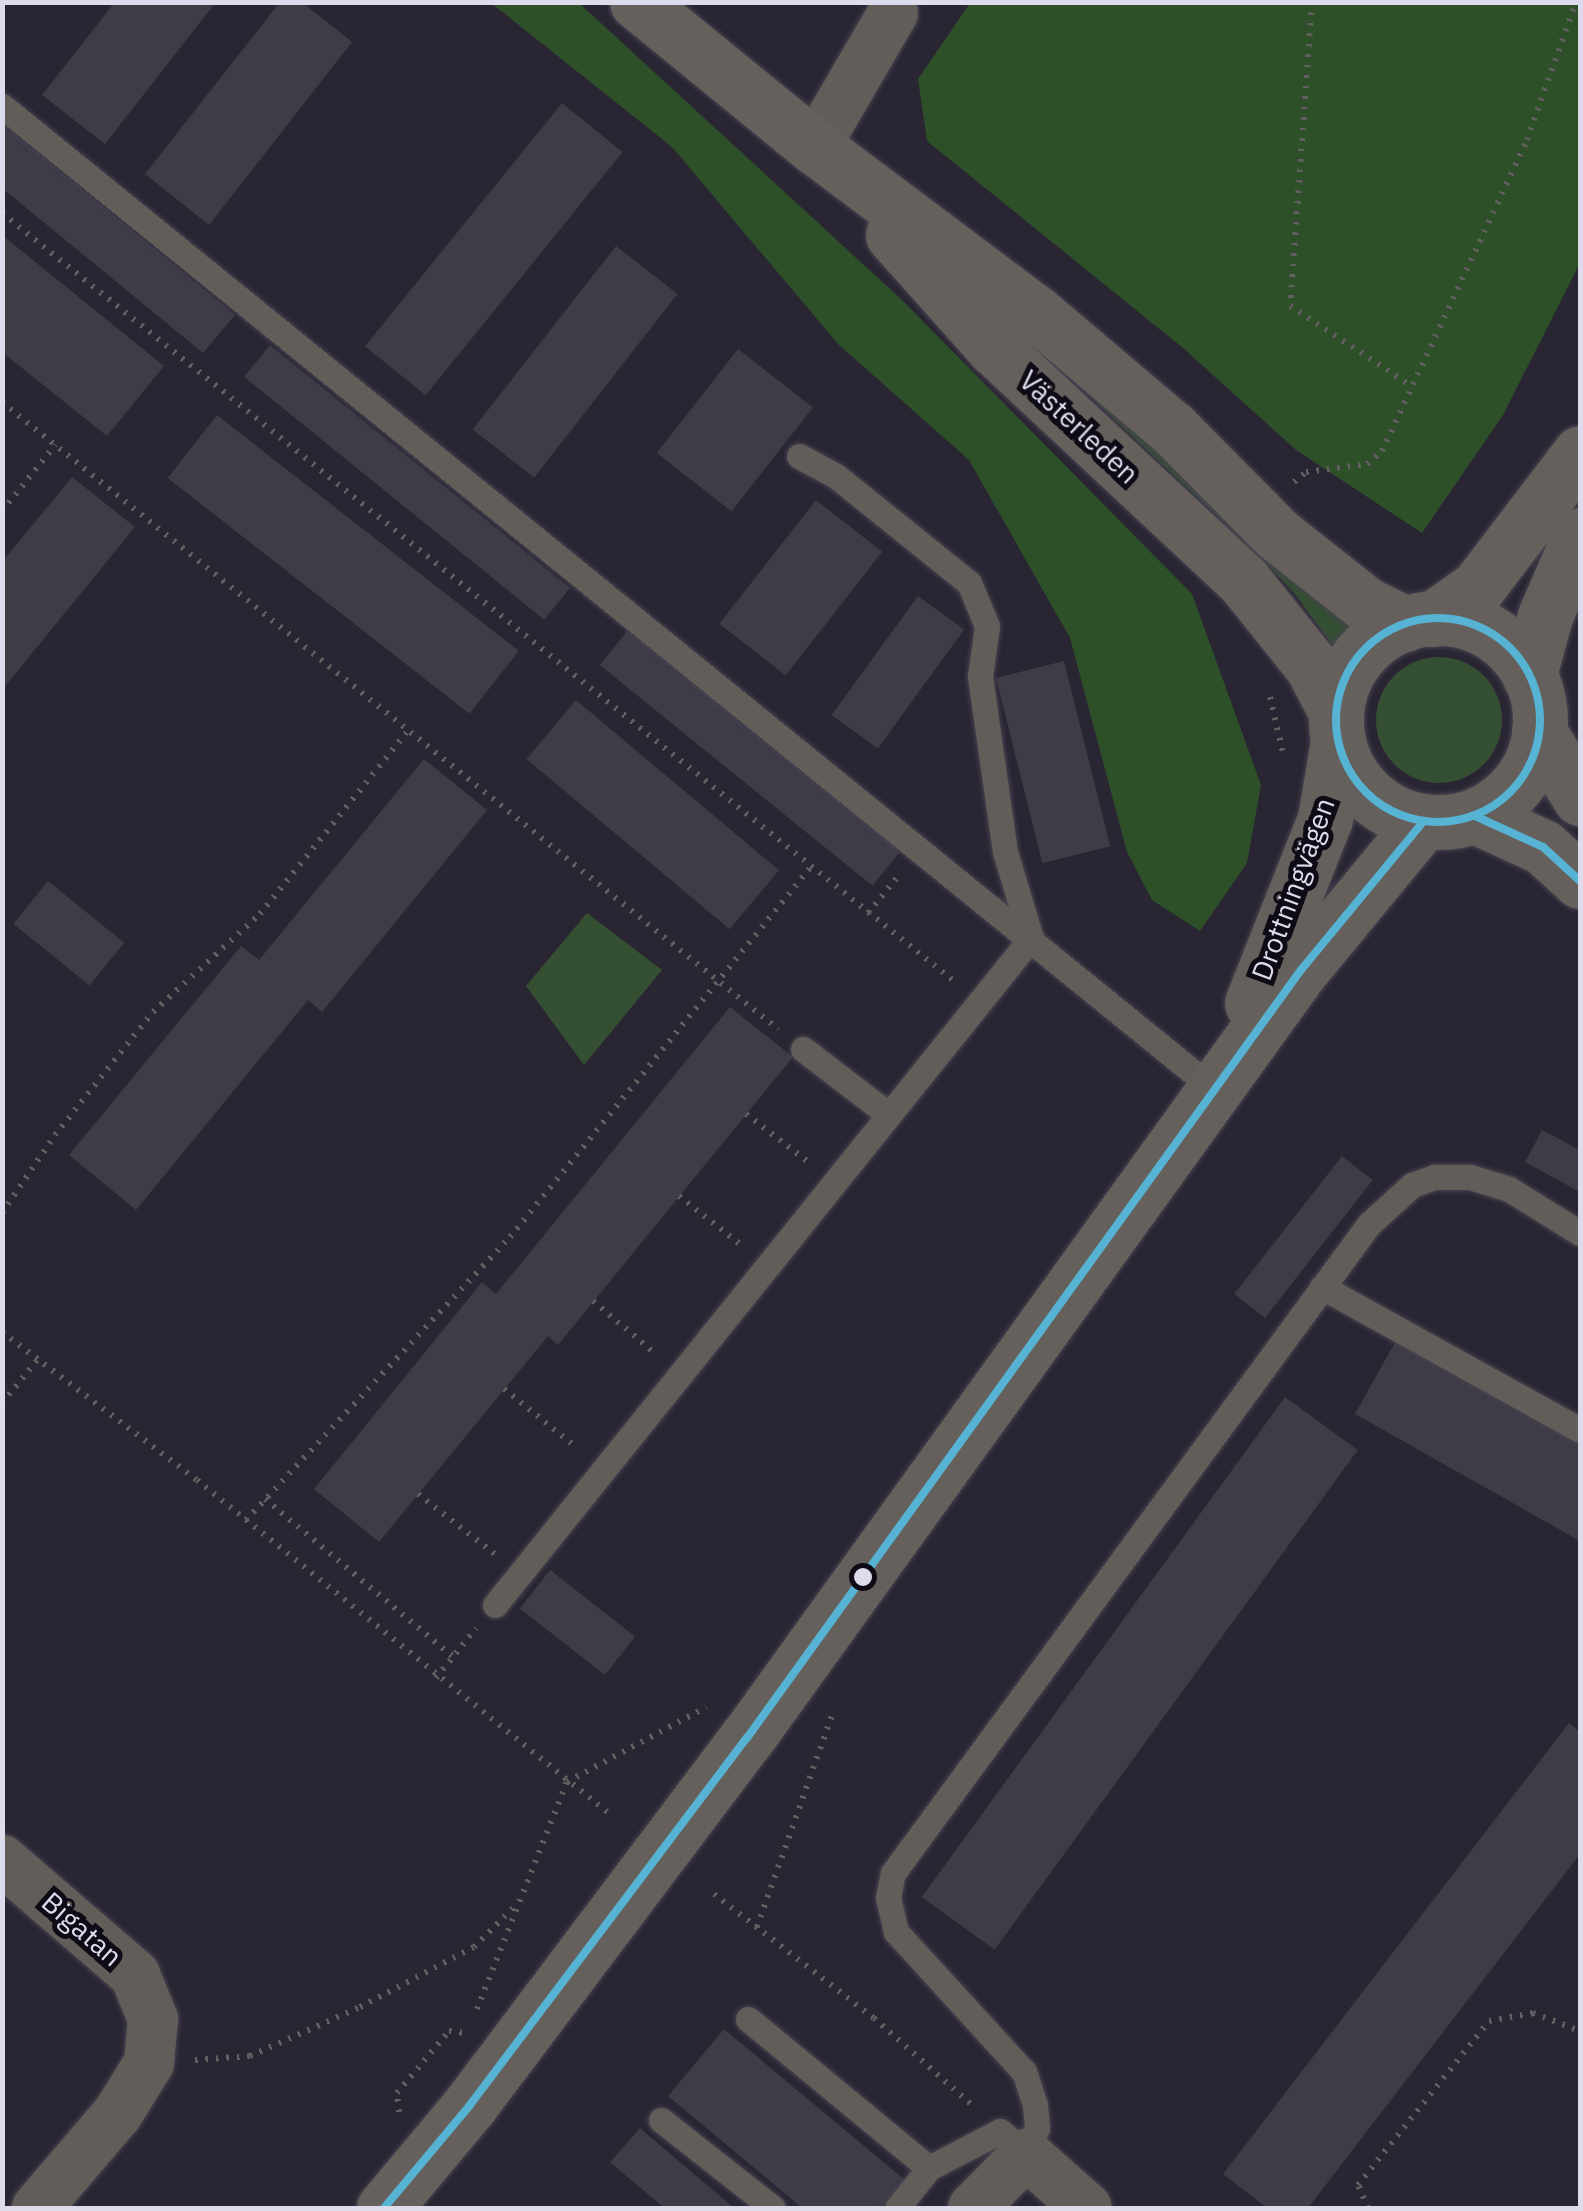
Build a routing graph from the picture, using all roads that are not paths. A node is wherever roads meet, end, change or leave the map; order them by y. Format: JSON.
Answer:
{"nodes":[{"id":1,"x":637,"y":2,"type":"edge"},
{"id":2,"x":893,"y":13,"type":"dead end"},
{"id":3,"x":2,"y":106,"type":"edge"},
{"id":4,"x":815,"y":147,"type":"junction"},
{"id":5,"x":1580,"y":453,"type":"edge"},
{"id":6,"x":799,"y":456,"type":"dead end"},
{"id":7,"x":1580,"y":536,"type":"edge"},
{"id":8,"x":1420,"y":621,"type":"junction"},
{"id":9,"x":1530,"y":675,"type":"junction"},
{"id":10,"x":1337,"y":726,"type":"junction"},
{"id":11,"x":1540,"y":732,"type":"junction"},
{"id":12,"x":1580,"y":798,"type":"edge"},
{"id":13,"x":1450,"y":818,"type":"junction"},
{"id":14,"x":1580,"y":881,"type":"edge"},
{"id":15,"x":1031,"y":938,"type":"junction"},
{"id":16,"x":802,"y":1048,"type":"road end"},
{"id":17,"x":1215,"y":1090,"type":"junction"},
{"id":18,"x":889,"y":1115,"type":"junction"},
{"id":19,"x":1580,"y":1233,"type":"edge"},
{"id":20,"x":1322,"y":1288,"type":"junction"},
{"id":21,"x":1580,"y":1430,"type":"edge"},
{"id":22,"x":495,"y":1605,"type":"road end"},
{"id":23,"x":2,"y":1860,"type":"edge"},
{"id":24,"x":748,"y":2019,"type":"dead end"},
{"id":25,"x":661,"y":2120,"type":"dead end"},
{"id":26,"x":1013,"y":2142,"type":"junction"},
{"id":27,"x":929,"y":2168,"type":"junction"},
{"id":28,"x":37,"y":2208,"type":"edge"},
{"id":29,"x":384,"y":2208,"type":"edge"},
{"id":30,"x":773,"y":2208,"type":"edge"},
{"id":31,"x":898,"y":2208,"type":"edge"},
{"id":32,"x":972,"y":2208,"type":"edge"},
{"id":33,"x":1088,"y":2208,"type":"edge"}],
"edges":[{"from":1,"to":4,"type":"main road","name":"Västerleden"},
{"from":2,"to":4,"type":"street"},
{"from":3,"to":15,"type":"lane"},
{"from":4,"to":8,"type":"main road","name":"Västerleden"},
{"from":4,"to":10,"type":"main road","name":"Västerleden"},
{"from":5,"to":8,"type":"main road"},
{"from":6,"to":15,"type":"lane"},
{"from":7,"to":9,"type":"main road"},
{"from":8,"to":9,"type":"main road"},
{"from":8,"to":10,"type":"main road"},
{"from":9,"to":11,"type":"main road"},
{"from":10,"to":13,"type":"main road"},
{"from":10,"to":17,"type":"main road","name":"Drottningvägen"},
{"from":11,"to":12,"type":"main road"},
{"from":11,"to":13,"type":"main road"},
{"from":13,"to":14,"type":"main road"},
{"from":13,"to":17,"type":"main road","name":"Drottningvägen"},
{"from":15,"to":17,"type":"lane"},
{"from":15,"to":18,"type":"lane"},
{"from":16,"to":18,"type":"lane"},
{"from":17,"to":29,"type":"main road","name":"Drottningvägen"},
{"from":18,"to":22,"type":"lane"},
{"from":19,"to":20,"type":"lane"},
{"from":20,"to":21,"type":"lane"},
{"from":20,"to":26,"type":"lane"},
{"from":23,"to":28,"type":"street","name":"Bigatan"},
{"from":24,"to":27,"type":"lane"},
{"from":25,"to":30,"type":"lane"},
{"from":26,"to":27,"type":"lane"},
{"from":26,"to":32,"type":"street"},
{"from":26,"to":33,"type":"street"},
{"from":27,"to":31,"type":"lane"}]}
